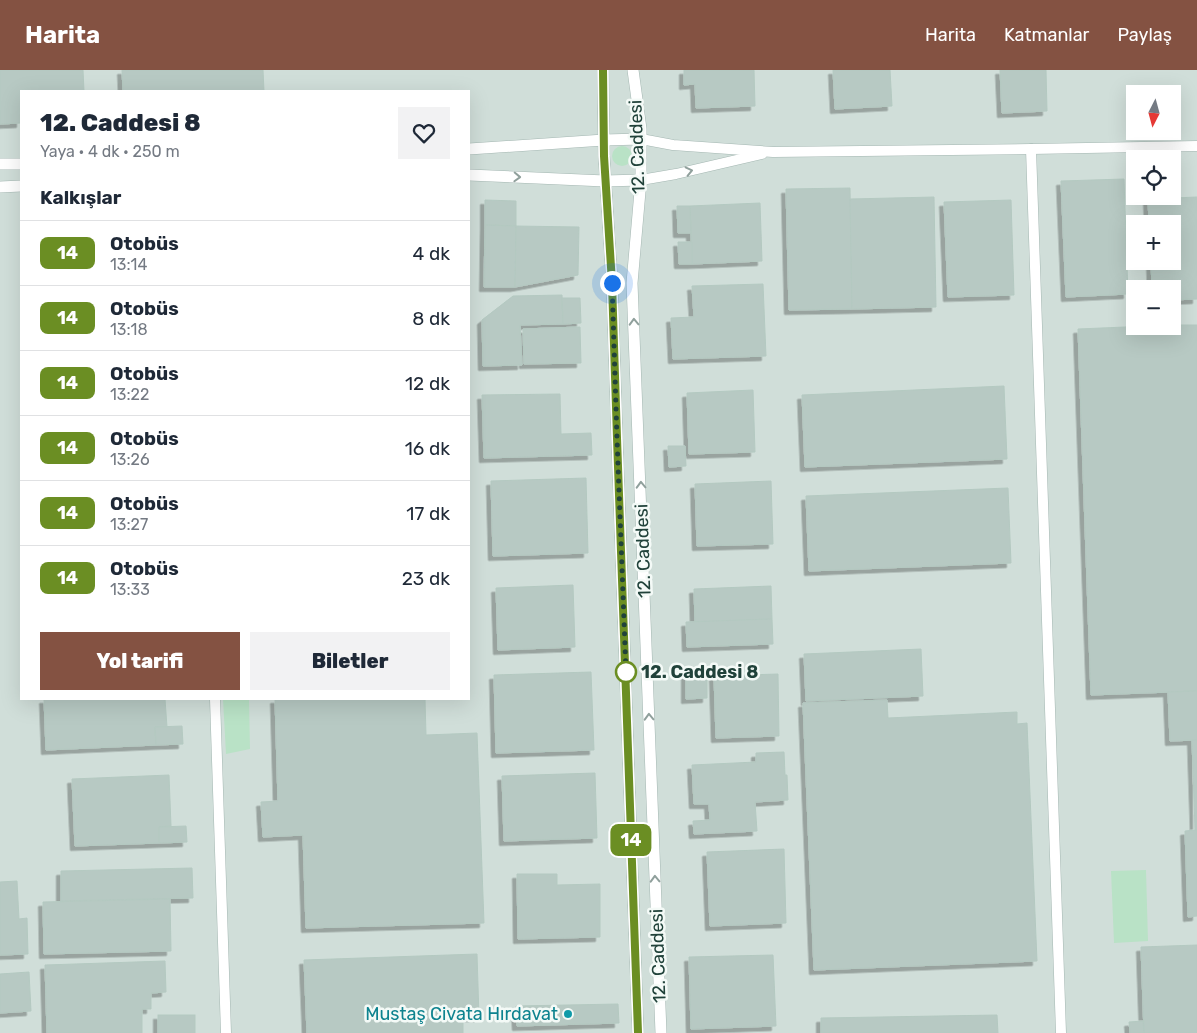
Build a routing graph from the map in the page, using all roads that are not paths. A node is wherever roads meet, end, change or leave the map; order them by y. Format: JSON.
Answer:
{"nodes":[{"id":1,"x":603,"y":70,"type":"edge"},
{"id":2,"x":633,"y":70,"type":"edge"},
{"id":3,"x":641,"y":139,"type":"junction"},
{"id":4,"x":604,"y":140,"type":"junction"},
{"id":5,"x":1197,"y":146,"type":"edge"},
{"id":6,"x":470,"y":149,"type":"edge"},
{"id":7,"x":1030,"y":149,"type":"junction"},
{"id":8,"x":772,"y":152,"type":"junction"},
{"id":9,"x":0,"y":164,"type":"edge"},
{"id":10,"x":20,"y":164,"type":"edge"},
{"id":11,"x":470,"y":175,"type":"edge"},
{"id":12,"x":606,"y":180,"type":"junction"},
{"id":13,"x":641,"y":180,"type":"junction"},
{"id":14,"x":20,"y":186,"type":"edge"},
{"id":15,"x":0,"y":187,"type":"edge"},
{"id":16,"x":215,"y":700,"type":"edge"},
{"id":17,"x":226,"y":1033,"type":"edge"},
{"id":18,"x":638,"y":1033,"type":"edge"},
{"id":19,"x":661,"y":1033,"type":"edge"},
{"id":20,"x":1061,"y":1033,"type":"edge"}],
"edges":[{"from":1,"to":4,"type":"street","name":"12. Caddesi"},
{"from":2,"to":3,"type":"street","name":"12. Caddesi"},
{"from":3,"to":4,"type":"street"},
{"from":3,"to":8,"type":"street"},
{"from":3,"to":13,"type":"street","name":"12. Caddesi"},
{"from":4,"to":6,"type":"street"},
{"from":4,"to":12,"type":"street","name":"12. Caddesi"},
{"from":5,"to":7,"type":"street"},
{"from":7,"to":8,"type":"street"},
{"from":7,"to":20,"type":"street"},
{"from":13,"to":8,"type":"street","one_way":true},
{"from":9,"to":10,"type":"street"},
{"from":11,"to":12,"type":"street","one_way":true},
{"from":12,"to":13,"type":"street"},
{"from":12,"to":18,"type":"street","name":"12. Caddesi"},
{"from":19,"to":13,"type":"street","name":"12. Caddesi","one_way":true},
{"from":14,"to":15,"type":"street"},
{"from":16,"to":17,"type":"street"}]}
